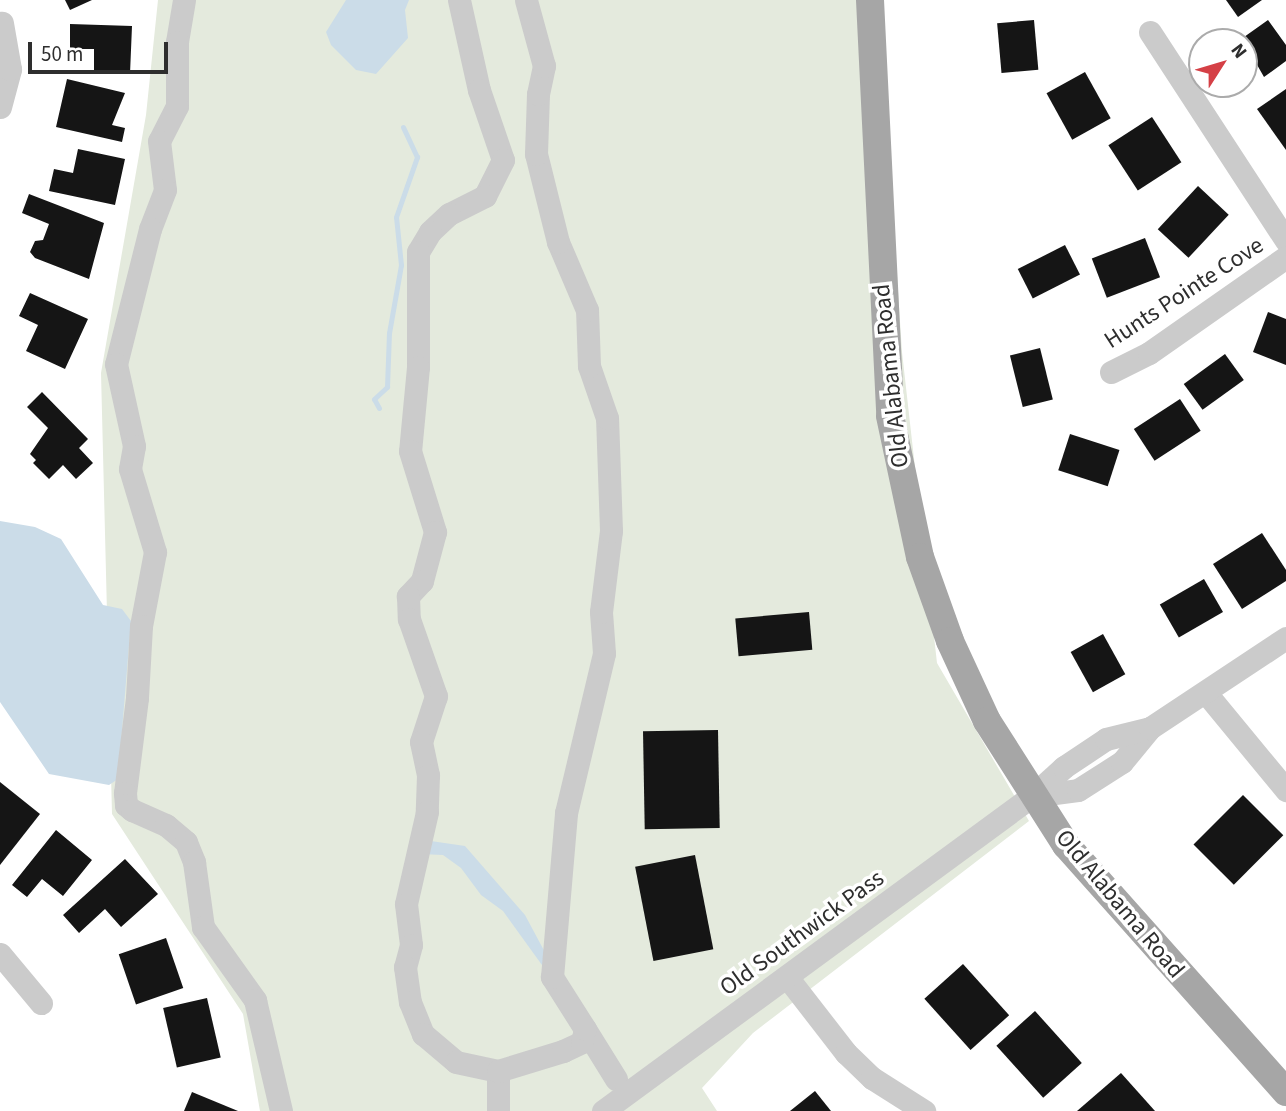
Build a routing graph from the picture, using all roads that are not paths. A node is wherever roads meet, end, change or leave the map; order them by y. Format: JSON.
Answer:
{"nodes":[{"id":1,"x":184,"y":0,"type":"edge"},
{"id":2,"x":459,"y":0,"type":"edge"},
{"id":3,"x":526,"y":0,"type":"edge"},
{"id":4,"x":870,"y":0,"type":"edge"},
{"id":5,"x":2,"y":23,"type":"dead end"},
{"id":6,"x":1150,"y":32,"type":"dead end"},
{"id":7,"x":0,"y":107,"type":"edge"},
{"id":8,"x":1286,"y":241,"type":"edge"},
{"id":9,"x":1286,"y":257,"type":"edge"},
{"id":10,"x":1111,"y":372,"type":"dead end"},
{"id":11,"x":1286,"y":638,"type":"edge"},
{"id":12,"x":1206,"y":693,"type":"junction"},
{"id":13,"x":1286,"y":790,"type":"edge"},
{"id":14,"x":1032,"y":796,"type":"junction"},
{"id":15,"x":0,"y":954,"type":"edge"},
{"id":16,"x":787,"y":977,"type":"junction"},
{"id":17,"x":41,"y":1003,"type":"dead end"},
{"id":18,"x":585,"y":1029,"type":"junction"},
{"id":19,"x":498,"y":1071,"type":"junction"},
{"id":20,"x":617,"y":1079,"type":"dead end"},
{"id":21,"x":1286,"y":1092,"type":"edge"},
{"id":22,"x":281,"y":1111,"type":"edge"},
{"id":23,"x":498,"y":1111,"type":"edge"},
{"id":24,"x":603,"y":1111,"type":"edge"},
{"id":25,"x":923,"y":1111,"type":"edge"}],
"edges":[{"from":1,"to":22,"type":"street"},
{"from":2,"to":19,"type":"street"},
{"from":3,"to":18,"type":"street"},
{"from":4,"to":14,"type":"main road","name":"Old Alabama Road"},
{"from":5,"to":7,"type":"street"},
{"from":6,"to":8,"type":"street"},
{"from":9,"to":10,"type":"street","name":"Hunts Pointe Cove"},
{"from":11,"to":12,"type":"street"},
{"from":12,"to":13,"type":"street"},
{"from":12,"to":14,"type":"street"},
{"from":14,"to":16,"type":"street","name":"Old Southwick Pass"},
{"from":14,"to":21,"type":"main road","name":"Old Alabama Road"},
{"from":15,"to":17,"type":"street"},
{"from":16,"to":24,"type":"street","name":"Old Southwick Pass"},
{"from":16,"to":25,"type":"street"},
{"from":18,"to":19,"type":"street"},
{"from":18,"to":20,"type":"street"},
{"from":19,"to":23,"type":"street"}]}
